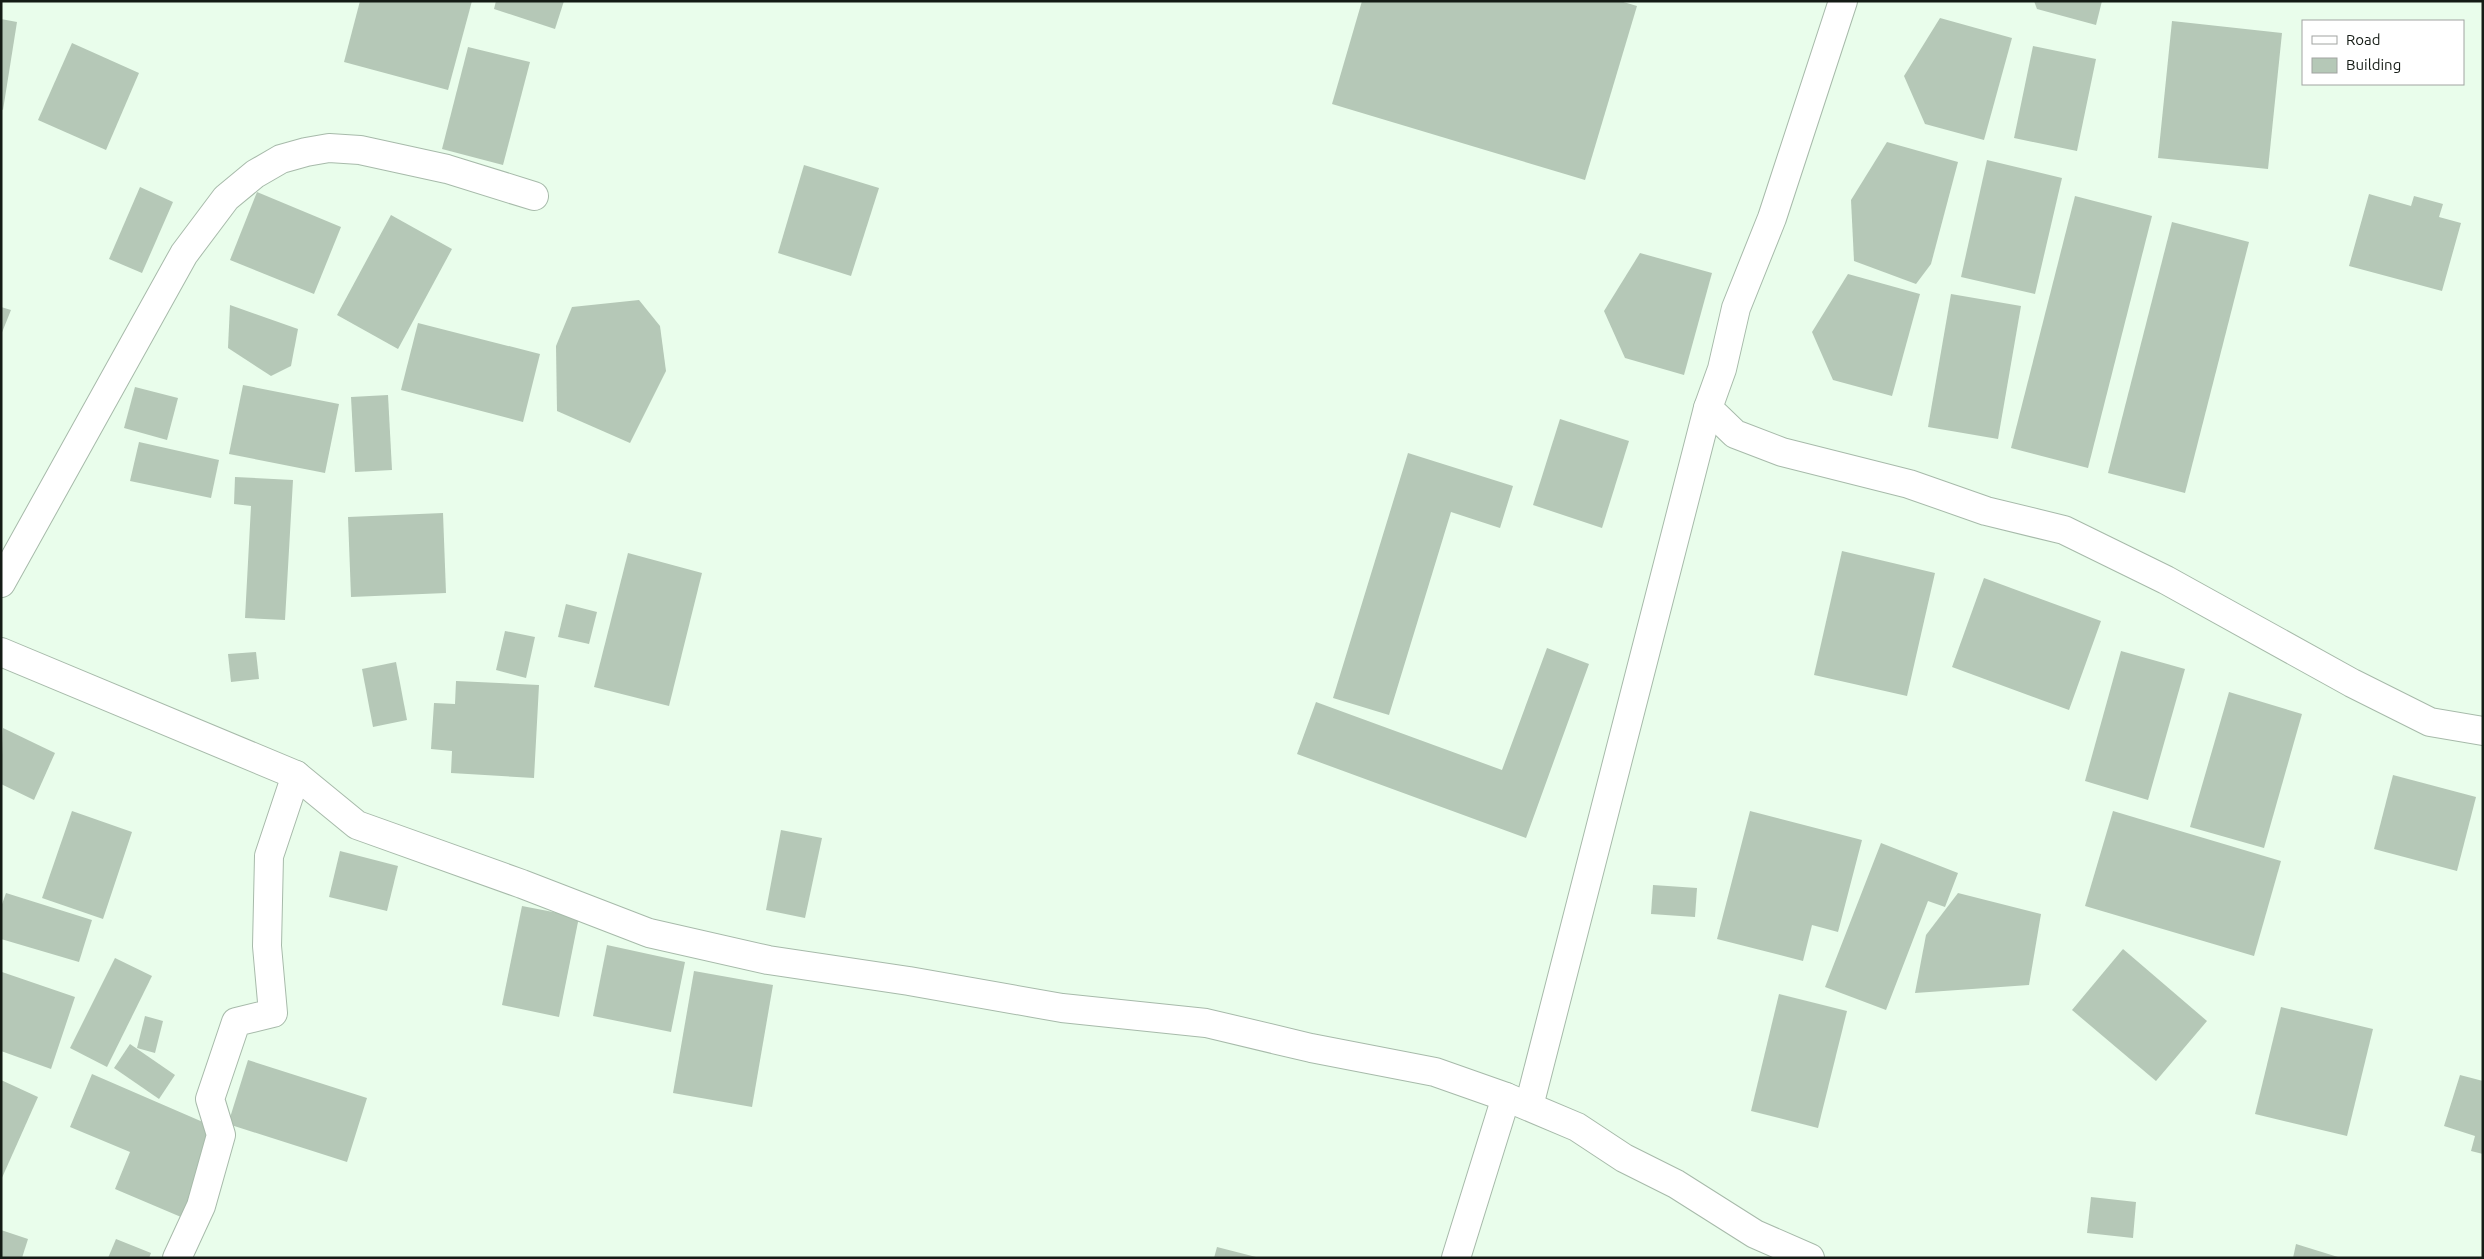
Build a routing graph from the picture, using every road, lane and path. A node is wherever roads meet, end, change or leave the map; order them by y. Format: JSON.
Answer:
{"nodes":[{"id":1,"x":1843,"y":1,"type":"edge"},
{"id":2,"x":534,"y":196,"type":"dead end"},
{"id":3,"x":1708,"y":408,"type":"junction"},
{"id":4,"x":1,"y":583,"type":"edge"},
{"id":5,"x":1,"y":652,"type":"edge"},
{"id":6,"x":2483,"y":731,"type":"edge"},
{"id":7,"x":296,"y":775,"type":"junction"},
{"id":8,"x":1518,"y":1101,"type":"junction"},
{"id":9,"x":178,"y":1258,"type":"edge"},
{"id":10,"x":1456,"y":1258,"type":"edge"},
{"id":11,"x":1810,"y":1258,"type":"edge"}],
"edges":[{"from":1,"to":3,"type":"street"},
{"from":2,"to":4,"type":"street"},
{"from":3,"to":6,"type":"street"},
{"from":3,"to":8,"type":"street"},
{"from":5,"to":7,"type":"street"},
{"from":7,"to":8,"type":"street"},
{"from":7,"to":9,"type":"street"},
{"from":8,"to":10,"type":"street"},
{"from":8,"to":11,"type":"street"}]}
